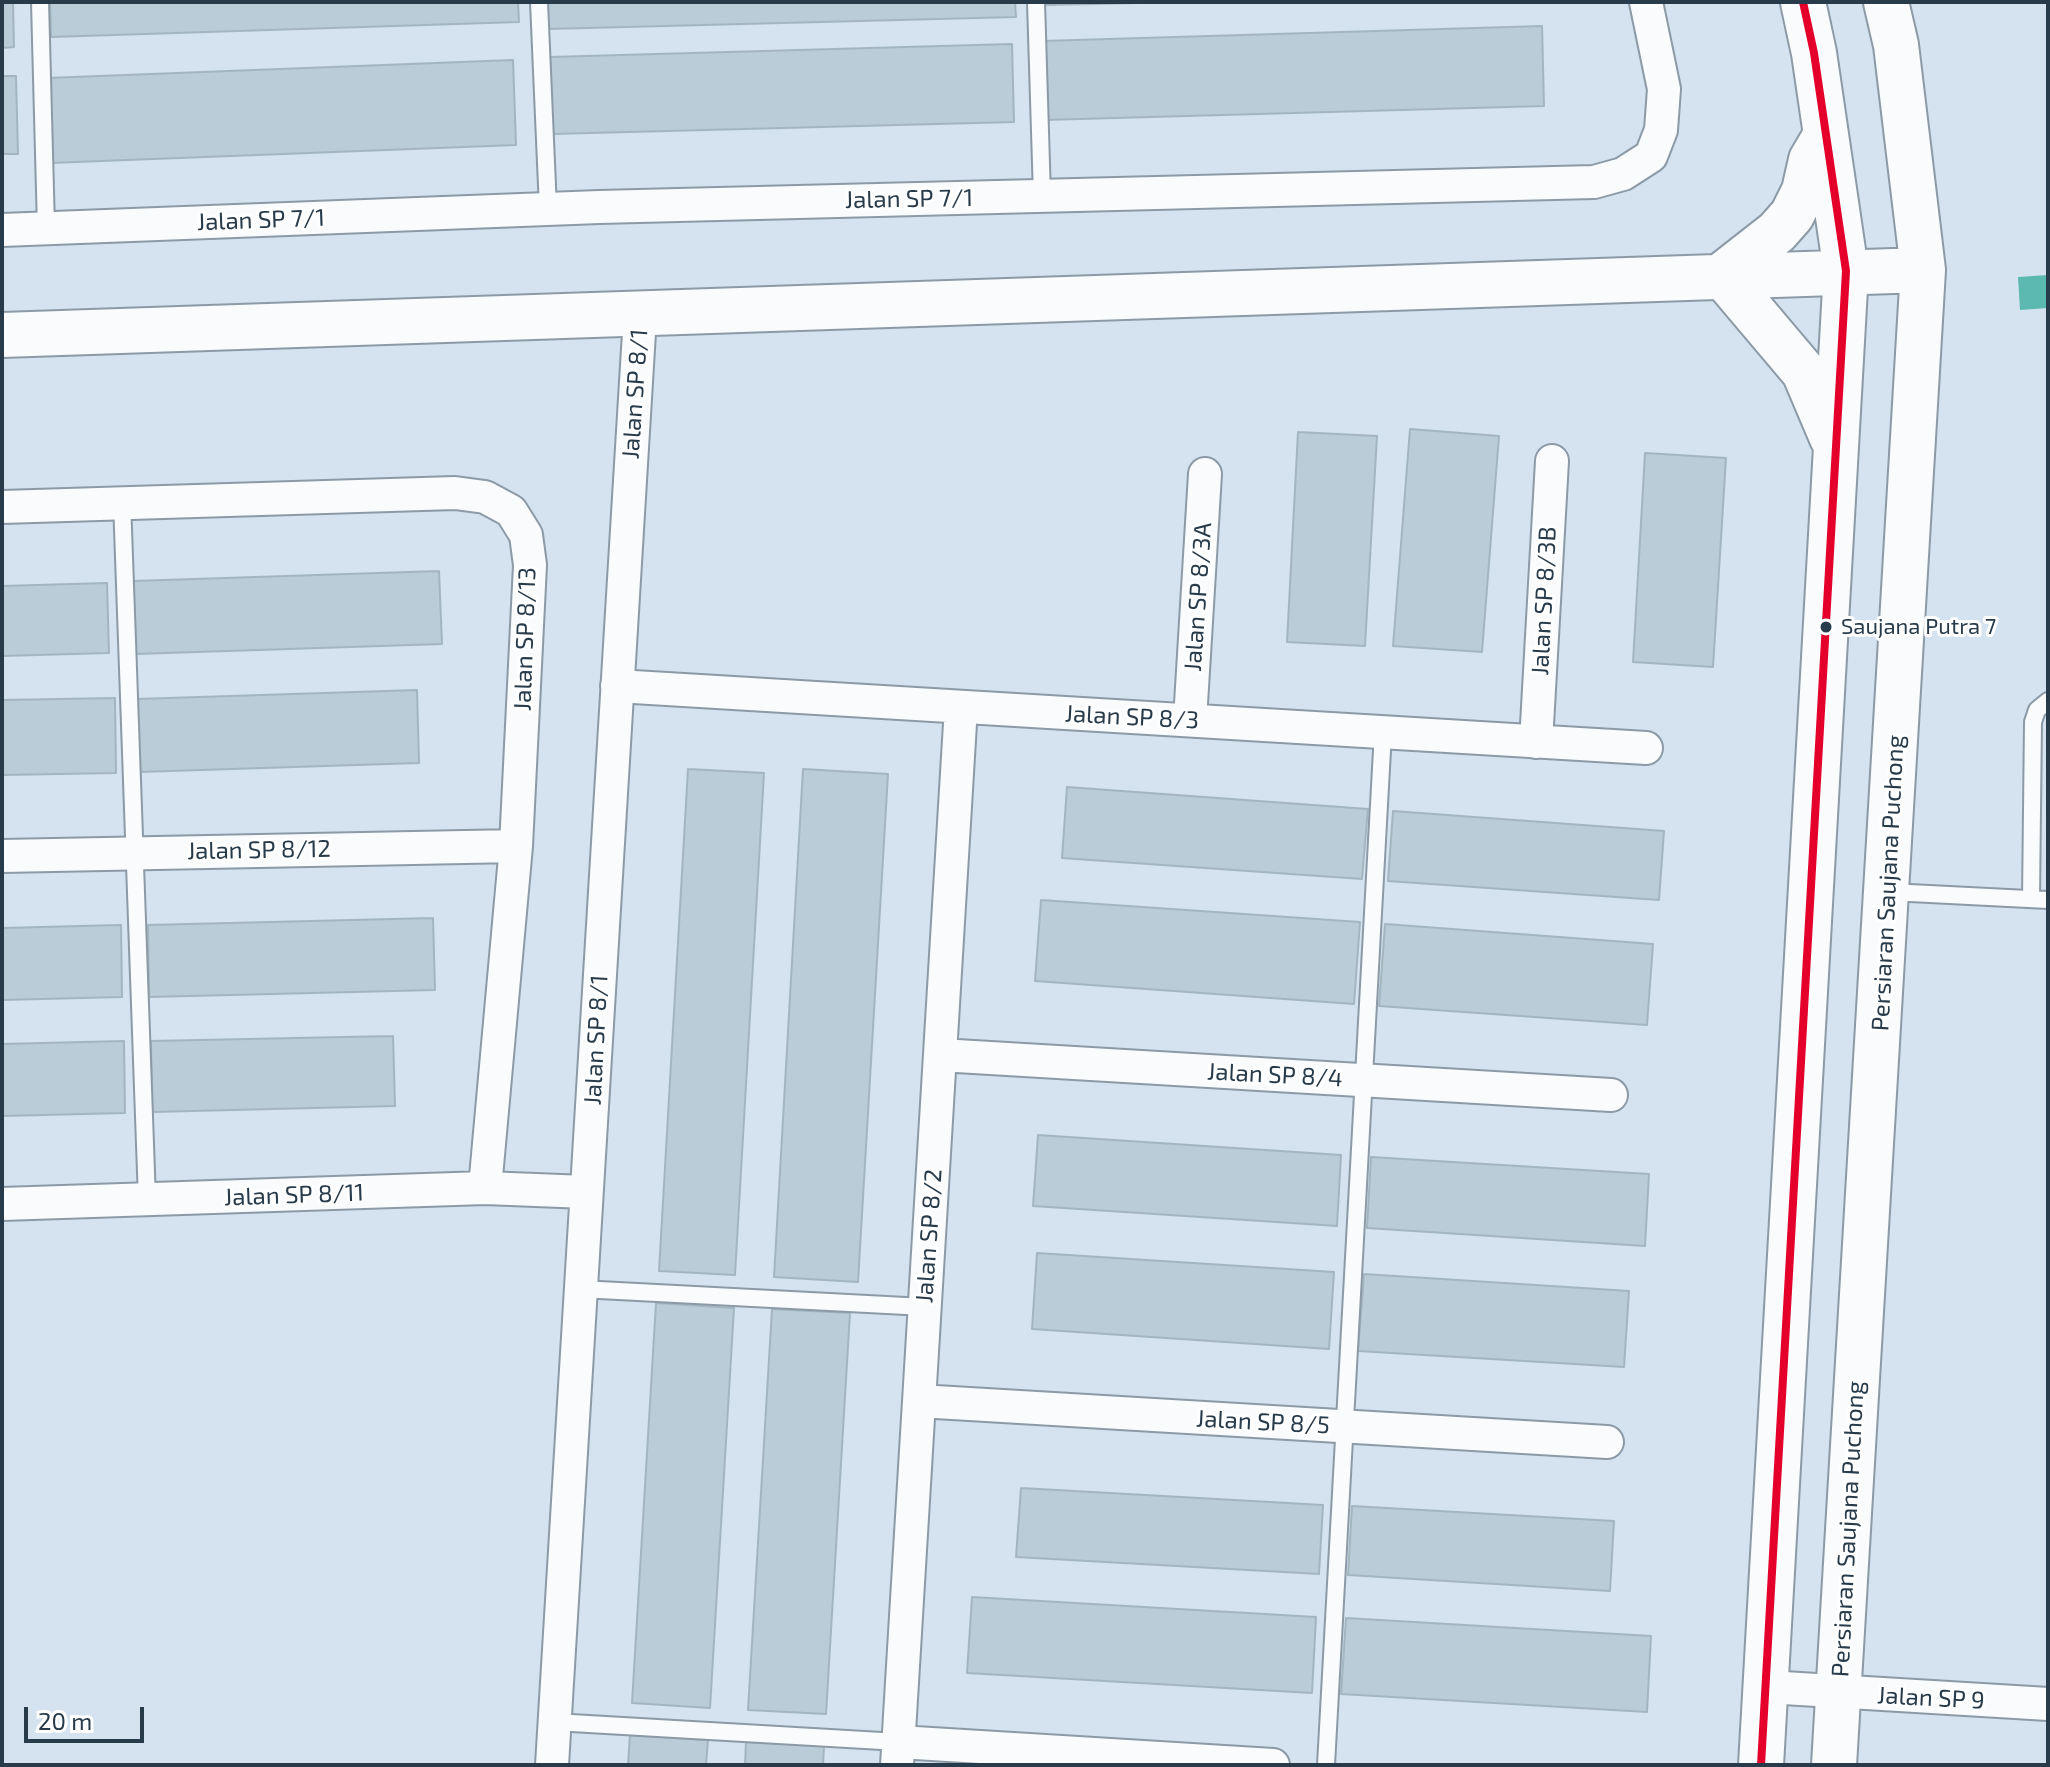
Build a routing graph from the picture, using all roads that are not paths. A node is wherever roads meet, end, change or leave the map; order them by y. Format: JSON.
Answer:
{"nodes":[{"id":1,"x":40,"y":2,"type":"edge"},
{"id":2,"x":539,"y":2,"type":"edge"},
{"id":3,"x":1036,"y":2,"type":"edge"},
{"id":4,"x":1646,"y":2,"type":"edge"},
{"id":5,"x":1803,"y":2,"type":"edge"},
{"id":6,"x":1886,"y":2,"type":"edge"},
{"id":7,"x":1826,"y":135,"type":"junction"},
{"id":8,"x":1042,"y":196,"type":"junction"},
{"id":9,"x":548,"y":209,"type":"junction"},
{"id":10,"x":46,"y":228,"type":"junction"},
{"id":11,"x":2,"y":230,"type":"edge"},
{"id":12,"x":1923,"y":270,"type":"junction"},
{"id":13,"x":1846,"y":271,"type":"junction"},
{"id":14,"x":1722,"y":275,"type":"junction"},
{"id":15,"x":640,"y":316,"type":"junction"},
{"id":16,"x":2,"y":335,"type":"edge"},
{"id":17,"x":1836,"y":448,"type":"junction"},
{"id":18,"x":1552,"y":461,"type":"dead end"},
{"id":19,"x":1205,"y":474,"type":"dead end"},
{"id":20,"x":122,"y":501,"type":"junction"},
{"id":21,"x":2,"y":507,"type":"edge"},
{"id":22,"x":617,"y":686,"type":"junction"},
{"id":23,"x":2048,"y":701,"type":"edge"},
{"id":24,"x":961,"y":707,"type":"junction"},
{"id":25,"x":1190,"y":720,"type":"junction"},
{"id":26,"x":1383,"y":732,"type":"junction"},
{"id":27,"x":1536,"y":742,"type":"junction"},
{"id":28,"x":1646,"y":748,"type":"dead end"},
{"id":29,"x":516,"y":846,"type":"junction"},
{"id":30,"x":134,"y":852,"type":"junction"},
{"id":31,"x":2,"y":856,"type":"edge"},
{"id":32,"x":1888,"y":892,"type":"junction"},
{"id":33,"x":2040,"y":900,"type":"edge"},
{"id":34,"x":940,"y":1055,"type":"junction"},
{"id":35,"x":1362,"y":1080,"type":"junction"},
{"id":36,"x":1611,"y":1095,"type":"dead end"},
{"id":37,"x":485,"y":1188,"type":"junction"},
{"id":38,"x":586,"y":1192,"type":"junction"},
{"id":39,"x":147,"y":1200,"type":"junction"},
{"id":40,"x":2,"y":1204,"type":"edge"},
{"id":41,"x":580,"y":1289,"type":"junction"},
{"id":42,"x":925,"y":1307,"type":"junction"},
{"id":43,"x":919,"y":1401,"type":"junction"},
{"id":44,"x":1344,"y":1427,"type":"junction"},
{"id":45,"x":1607,"y":1442,"type":"dead end"},
{"id":46,"x":1767,"y":1687,"type":"junction"},
{"id":47,"x":1838,"y":1693,"type":"junction"},
{"id":48,"x":2048,"y":1704,"type":"edge"},
{"id":49,"x":554,"y":1722,"type":"junction"},
{"id":50,"x":898,"y":1754,"type":"edge"},
{"id":51,"x":552,"y":1765,"type":"edge"},
{"id":52,"x":1273,"y":1765,"type":"edge"},
{"id":53,"x":1326,"y":1765,"type":"edge"},
{"id":54,"x":1761,"y":1765,"type":"edge"},
{"id":55,"x":1834,"y":1765,"type":"edge"}],
"edges":[{"from":1,"to":10,"type":"lane"},
{"from":2,"to":9,"type":"lane"},
{"from":3,"to":8,"type":"lane"},
{"from":4,"to":8,"type":"street","name":"Jalan SP 7/1"},
{"from":5,"to":7,"type":"street"},
{"from":6,"to":12,"type":"street","name":"Persiaran Saujana Puchong"},
{"from":7,"to":13,"type":"street"},
{"from":7,"to":14,"type":"street"},
{"from":8,"to":9,"type":"street","name":"Jalan SP 7/1"},
{"from":9,"to":10,"type":"street","name":"Jalan SP 7/1"},
{"from":10,"to":11,"type":"street","name":"Jalan SP 7/1"},
{"from":12,"to":13,"type":"street"},
{"from":12,"to":32,"type":"street","name":"Persiaran Saujana Puchong"},
{"from":13,"to":14,"type":"street"},
{"from":13,"to":17,"type":"street"},
{"from":14,"to":15,"type":"street"},
{"from":14,"to":17,"type":"street"},
{"from":15,"to":16,"type":"street"},
{"from":15,"to":22,"type":"street","name":"Jalan SP 8/1"},
{"from":17,"to":46,"type":"street"},
{"from":18,"to":27,"type":"street","name":"Jalan SP 8/3B"},
{"from":19,"to":25,"type":"street","name":"Jalan SP 8/3A"},
{"from":20,"to":21,"type":"street","name":"Jalan SP 8/13"},
{"from":20,"to":29,"type":"street","name":"Jalan SP 8/13"},
{"from":20,"to":30,"type":"lane"},
{"from":22,"to":24,"type":"street","name":"Jalan SP 8/3"},
{"from":22,"to":38,"type":"street","name":"Jalan SP 8/1"},
{"from":23,"to":33,"type":"lane"},
{"from":24,"to":25,"type":"street","name":"Jalan SP 8/3"},
{"from":24,"to":34,"type":"street","name":"Jalan SP 8/2"},
{"from":25,"to":26,"type":"street","name":"Jalan SP 8/3"},
{"from":26,"to":27,"type":"street","name":"Jalan SP 8/3"},
{"from":26,"to":35,"type":"lane"},
{"from":27,"to":28,"type":"street","name":"Jalan SP 8/3"},
{"from":29,"to":30,"type":"street","name":"Jalan SP 8/12"},
{"from":29,"to":37,"type":"street","name":"Jalan SP 8/13"},
{"from":30,"to":31,"type":"street","name":"Jalan SP 8/12"},
{"from":30,"to":39,"type":"lane"},
{"from":32,"to":33,"type":"lane"},
{"from":32,"to":47,"type":"street","name":"Persiaran Saujana Puchong"},
{"from":34,"to":35,"type":"street","name":"Jalan SP 8/4"},
{"from":34,"to":42,"type":"street","name":"Jalan SP 8/2"},
{"from":35,"to":36,"type":"street","name":"Jalan SP 8/4"},
{"from":35,"to":44,"type":"lane"},
{"from":37,"to":38,"type":"street","name":"Jalan SP 8/11"},
{"from":37,"to":39,"type":"street","name":"Jalan SP 8/11"},
{"from":38,"to":41,"type":"street","name":"Jalan SP 8/1"},
{"from":39,"to":40,"type":"street","name":"Jalan SP 8/11"},
{"from":41,"to":42,"type":"lane"},
{"from":41,"to":49,"type":"street","name":"Jalan SP 8/1"},
{"from":42,"to":43,"type":"street","name":"Jalan SP 8/2"},
{"from":43,"to":44,"type":"street","name":"Jalan SP 8/5"},
{"from":43,"to":50,"type":"street","name":"Jalan SP 8/2"},
{"from":44,"to":45,"type":"street","name":"Jalan SP 8/5"},
{"from":44,"to":53,"type":"lane"},
{"from":46,"to":47,"type":"street","name":"Jalan SP 9"},
{"from":46,"to":54,"type":"street"},
{"from":47,"to":48,"type":"street","name":"Jalan SP 9"},
{"from":47,"to":55,"type":"street","name":"Persiaran Saujana Puchong"},
{"from":49,"to":50,"type":"lane"},
{"from":49,"to":51,"type":"street","name":"Jalan SP 8/1"},
{"from":50,"to":52,"type":"street"}]}
